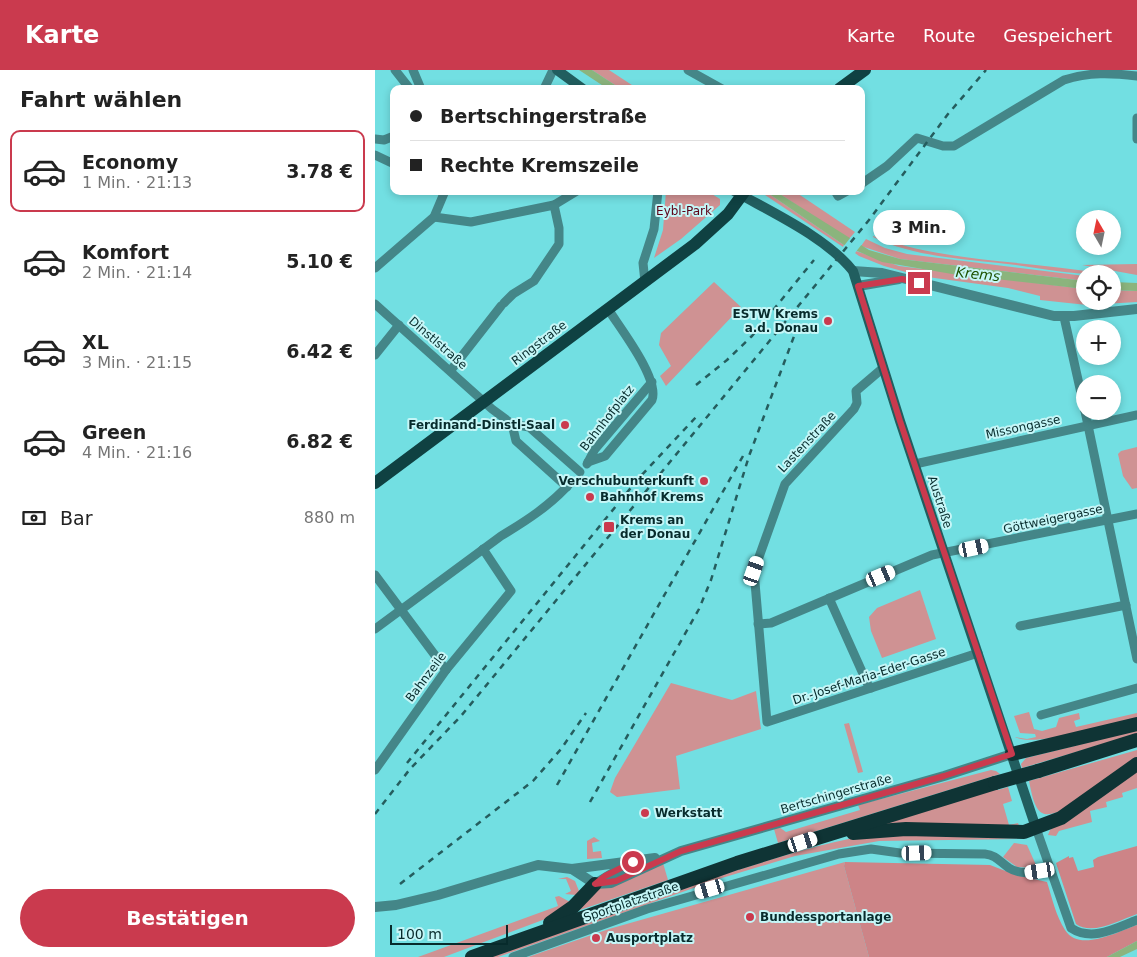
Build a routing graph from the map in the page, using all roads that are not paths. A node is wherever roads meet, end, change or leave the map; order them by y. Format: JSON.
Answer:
{"nodes":[{"id":1,"x":395,"y":70,"type":"edge"},
{"id":2,"x":413,"y":70,"type":"edge"},
{"id":3,"x":553,"y":70,"type":"edge"},
{"id":4,"x":557,"y":70,"type":"edge"},
{"id":5,"x":688,"y":70,"type":"edge"},
{"id":6,"x":704,"y":70,"type":"edge"},
{"id":7,"x":865,"y":70,"type":"edge"},
{"id":8,"x":1079,"y":73,"type":"edge"},
{"id":9,"x":1137,"y":76,"type":"edge"},
{"id":10,"x":705,"y":81,"type":"junction"},
{"id":11,"x":407,"y":85,"type":"edge"},
{"id":12,"x":419,"y":85,"type":"edge"},
{"id":13,"x":546,"y":85,"type":"edge"},
{"id":14,"x":578,"y":85,"type":"edge"},
{"id":15,"x":714,"y":85,"type":"edge"},
{"id":16,"x":844,"y":85,"type":"edge"},
{"id":17,"x":1137,"y":118,"type":"edge"},
{"id":18,"x":390,"y":138,"type":"edge"},
{"id":19,"x":375,"y":139,"type":"edge"},
{"id":20,"x":1137,"y":139,"type":"edge"},
{"id":21,"x":375,"y":155,"type":"edge"},
{"id":22,"x":390,"y":162,"type":"edge"},
{"id":23,"x":865,"y":181,"type":"edge"},
{"id":24,"x":443,"y":195,"type":"edge"},
{"id":25,"x":570,"y":195,"type":"edge"},
{"id":26,"x":657,"y":195,"type":"edge"},
{"id":27,"x":739,"y":195,"type":"edge"},
{"id":28,"x":743,"y":195,"type":"edge"},
{"id":29,"x":554,"y":205,"type":"junction"},
{"id":30,"x":435,"y":217,"type":"junction"},
{"id":31,"x":375,"y":268,"type":"edge"},
{"id":32,"x":853,"y":271,"type":"junction"},
{"id":33,"x":902,"y":279,"type":"junction"},
{"id":34,"x":645,"y":282,"type":"junction"},
{"id":35,"x":858,"y":286,"type":"junction"},
{"id":36,"x":375,"y":304,"type":"edge"},
{"id":37,"x":608,"y":309,"type":"junction"},
{"id":38,"x":1137,"y":309,"type":"edge"},
{"id":39,"x":1064,"y":317,"type":"junction"},
{"id":40,"x":399,"y":325,"type":"junction"},
{"id":41,"x":375,"y":355,"type":"edge"},
{"id":42,"x":883,"y":368,"type":"junction"},
{"id":43,"x":451,"y":370,"type":"junction"},
{"id":44,"x":1077,"y":375,"type":"edge"},
{"id":45,"x":485,"y":401,"type":"junction"},
{"id":46,"x":1137,"y":415,"type":"edge"},
{"id":47,"x":1087,"y":420,"type":"edge"},
{"id":48,"x":512,"y":424,"type":"junction"},
{"id":49,"x":1088,"y":426,"type":"junction"},
{"id":50,"x":915,"y":464,"type":"junction"},
{"id":51,"x":573,"y":480,"type":"junction"},
{"id":52,"x":375,"y":483,"type":"edge"},
{"id":53,"x":1137,"y":514,"type":"edge"},
{"id":54,"x":1108,"y":520,"type":"junction"},
{"id":55,"x":483,"y":549,"type":"junction"},
{"id":56,"x":944,"y":554,"type":"junction"},
{"id":57,"x":375,"y":575,"type":"edge"},
{"id":58,"x":829,"y":598,"type":"junction"},
{"id":59,"x":1126,"y":605,"type":"junction"},
{"id":60,"x":400,"y":610,"type":"junction"},
{"id":61,"x":758,"y":624,"type":"junction"},
{"id":62,"x":1020,"y":626,"type":"dead end"},
{"id":63,"x":375,"y":629,"type":"edge"},
{"id":64,"x":978,"y":653,"type":"junction"},
{"id":65,"x":1137,"y":658,"type":"edge"},
{"id":66,"x":446,"y":670,"type":"junction"},
{"id":67,"x":871,"y":688,"type":"junction"},
{"id":68,"x":1137,"y":688,"type":"edge"},
{"id":69,"x":1041,"y":715,"type":"dead end"},
{"id":70,"x":767,"y":722,"type":"joint"},
{"id":71,"x":1137,"y":724,"type":"edge"},
{"id":72,"x":1137,"y":740,"type":"edge"},
{"id":73,"x":1137,"y":745,"type":"edge"},
{"id":74,"x":1012,"y":754,"type":"junction"},
{"id":75,"x":1137,"y":764,"type":"edge"},
{"id":76,"x":375,"y":770,"type":"edge"},
{"id":77,"x":1038,"y":771,"type":"junction"},
{"id":78,"x":1036,"y":828,"type":"junction"},
{"id":79,"x":819,"y":836,"type":"junction"},
{"id":80,"x":666,"y":856,"type":"junction"},
{"id":81,"x":633,"y":862,"type":"junction"},
{"id":82,"x":572,"y":869,"type":"junction"},
{"id":83,"x":1050,"y":869,"type":"junction"},
{"id":84,"x":595,"y":884,"type":"junction"},
{"id":85,"x":375,"y":907,"type":"edge"},
{"id":86,"x":1137,"y":920,"type":"edge"},
{"id":87,"x":531,"y":935,"type":"junction"},
{"id":88,"x":472,"y":957,"type":"edge"},
{"id":89,"x":513,"y":957,"type":"edge"}],
"edges":[{"from":1,"to":11,"type":"street"},
{"from":2,"to":12,"type":"street"},
{"from":3,"to":13,"type":"street"},
{"from":4,"to":14,"type":"main road"},
{"from":5,"to":10,"type":"street"},
{"from":6,"to":10,"type":"street"},
{"from":7,"to":16,"type":"main road"},
{"from":8,"to":9,"type":"street"},
{"from":8,"to":23,"type":"street"},
{"from":10,"to":15,"type":"street"},
{"from":17,"to":20,"type":"street"},
{"from":18,"to":19,"type":"street"},
{"from":21,"to":22,"type":"street"},
{"from":24,"to":30,"type":"street"},
{"from":25,"to":29,"type":"street"},
{"from":26,"to":34,"type":"street"},
{"from":27,"to":34,"type":"main road","name":"Ringstraße"},
{"from":28,"to":32,"type":"main road","name":"Austraße"},
{"from":29,"to":30,"type":"street"},
{"from":29,"to":43,"type":"street"},
{"from":30,"to":31,"type":"street"},
{"from":32,"to":33,"type":"street"},
{"from":32,"to":35,"type":"main road","name":"Austraße"},
{"from":33,"to":35,"type":"street"},
{"from":33,"to":39,"type":"street"},
{"from":34,"to":37,"type":"main road","name":"Ringstraße"},
{"from":35,"to":42,"type":"main road","name":"Austraße"},
{"from":36,"to":40,"type":"street","name":"Dinstlstraße"},
{"from":37,"to":45,"type":"main road","name":"Ringstraße"},
{"from":37,"to":51,"type":"street","name":"Bahnhofplatz"},
{"from":38,"to":39,"type":"street"},
{"from":39,"to":44,"type":"street"},
{"from":40,"to":41,"type":"street"},
{"from":40,"to":43,"type":"street","name":"Dinstlstraße"},
{"from":42,"to":50,"type":"main road","name":"Austraße"},
{"from":42,"to":61,"type":"street","name":"Lastenstraße"},
{"from":43,"to":45,"type":"street","name":"Dinstlstraße"},
{"from":45,"to":48,"type":"street"},
{"from":45,"to":52,"type":"main road","name":"Ringstraße"},
{"from":46,"to":49,"type":"street","name":"Missongasse"},
{"from":47,"to":49,"type":"street"},
{"from":48,"to":51,"type":"street"},
{"from":48,"to":51,"type":"street"},
{"from":49,"to":50,"type":"street","name":"Missongasse"},
{"from":49,"to":54,"type":"street"},
{"from":50,"to":56,"type":"main road","name":"Austraße"},
{"from":51,"to":55,"type":"street","name":"Bahnhofplatz"},
{"from":53,"to":54,"type":"street","name":"Göttweigergasse"},
{"from":54,"to":56,"type":"street","name":"Göttweigergasse"},
{"from":54,"to":59,"type":"street"},
{"from":55,"to":60,"type":"street","name":"Bahnhofplatz"},
{"from":55,"to":66,"type":"street","name":"Bahnzeile"},
{"from":56,"to":58,"type":"street","name":"Göttweigergasse"},
{"from":56,"to":64,"type":"main road","name":"Austraße"},
{"from":57,"to":60,"type":"street"},
{"from":58,"to":61,"type":"street","name":"Göttweigergasse"},
{"from":58,"to":67,"type":"street"},
{"from":59,"to":62,"type":"street"},
{"from":59,"to":65,"type":"street"},
{"from":60,"to":63,"type":"street","name":"Bahnhofplatz"},
{"from":60,"to":66,"type":"street"},
{"from":61,"to":70,"type":"street","name":"Lastenstraße"},
{"from":64,"to":67,"type":"street","name":"Dr.-Josef-Maria-Eder-Gasse"},
{"from":64,"to":74,"type":"main road","name":"Austraße"},
{"from":66,"to":76,"type":"street","name":"Bahnzeile"},
{"from":67,"to":70,"type":"street","name":"Dr.-Josef-Maria-Eder-Gasse"},
{"from":68,"to":69,"type":"street"},
{"from":71,"to":74,"type":"highway"},
{"from":72,"to":77,"type":"highway"},
{"from":73,"to":77,"type":"highway"},
{"from":74,"to":78,"type":"main road","name":"Austraße"},
{"from":74,"to":80,"type":"street","name":"Bertschingerstraße"},
{"from":75,"to":78,"type":"highway"},
{"from":77,"to":79,"type":"highway","bridge":true},
{"from":78,"to":79,"type":"highway"},
{"from":78,"to":83,"type":"street","name":"Austraße"},
{"from":79,"to":87,"type":"highway"},
{"from":80,"to":81,"type":"street","name":"Bertschingerstraße"},
{"from":80,"to":84,"type":"street","name":"Bertschingerstraße"},
{"from":81,"to":82,"type":"street","name":"Bertschingerstraße"},
{"from":81,"to":84,"type":"street","name":"Bertschingerstraße"},
{"from":82,"to":84,"type":"street","name":"Bertschingerstraße"},
{"from":82,"to":85,"type":"street","name":"Bertschingerstraße"},
{"from":83,"to":86,"type":"street","name":"Austraße"},
{"from":83,"to":89,"type":"street","name":"Sportplatzstraße"},
{"from":84,"to":87,"type":"highway"},
{"from":87,"to":88,"type":"highway"}]}
